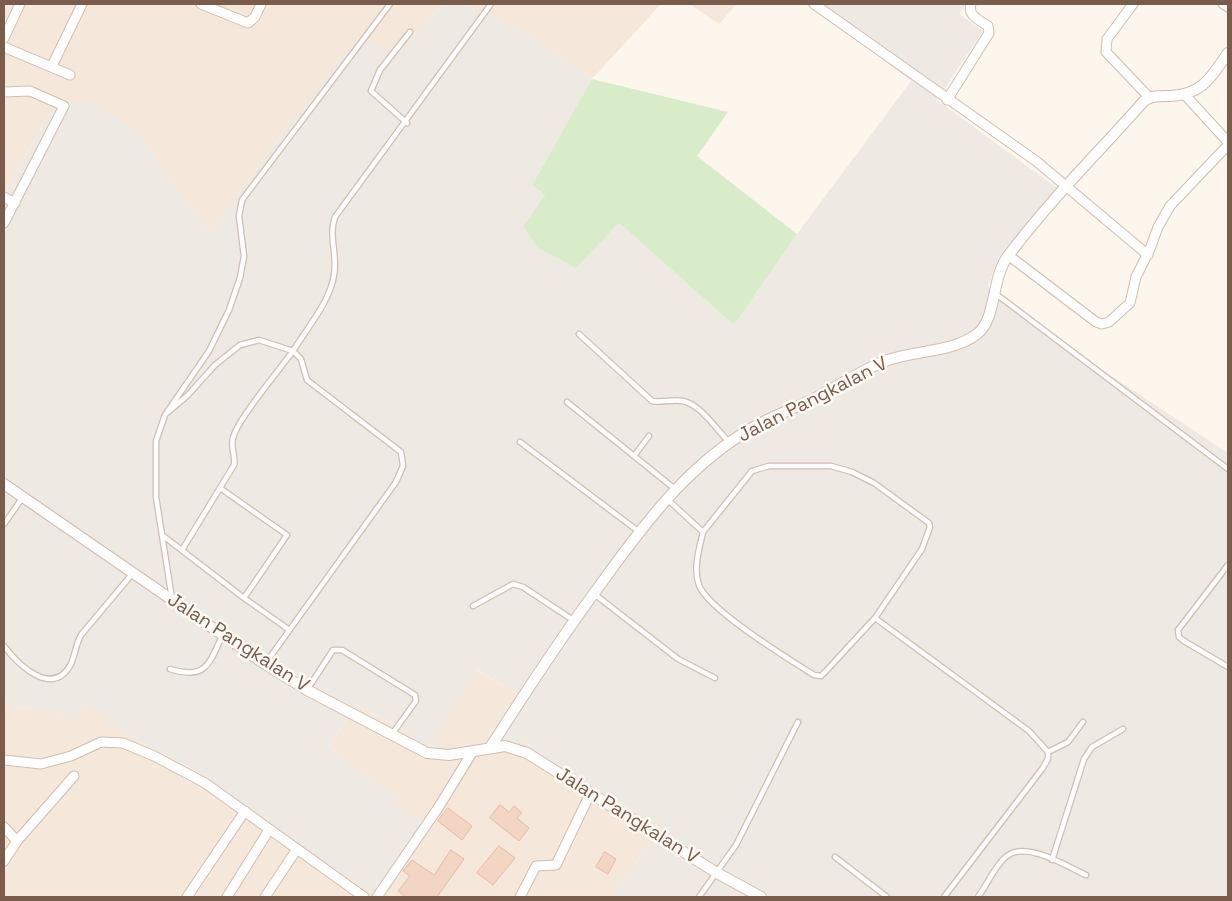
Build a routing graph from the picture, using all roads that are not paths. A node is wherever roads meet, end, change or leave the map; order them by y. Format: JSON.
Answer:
{"nodes":[{"id":1,"x":20,"y":4,"type":"edge"},
{"id":2,"x":82,"y":4,"type":"edge"},
{"id":3,"x":203,"y":4,"type":"edge"},
{"id":4,"x":261,"y":4,"type":"edge"},
{"id":5,"x":390,"y":4,"type":"edge"},
{"id":6,"x":492,"y":4,"type":"edge"},
{"id":7,"x":814,"y":4,"type":"edge"},
{"id":8,"x":971,"y":4,"type":"edge"},
{"id":9,"x":1133,"y":4,"type":"edge"},
{"id":10,"x":1223,"y":4,"type":"edge"},
{"id":11,"x":1228,"y":7,"type":"edge"},
{"id":12,"x":410,"y":32,"type":"dead end"},
{"id":13,"x":4,"y":38,"type":"edge"},
{"id":14,"x":4,"y":47,"type":"edge"},
{"id":15,"x":1228,"y":53,"type":"edge"},
{"id":16,"x":52,"y":66,"type":"junction"},
{"id":17,"x":70,"y":75,"type":"dead end"},
{"id":18,"x":4,"y":92,"type":"edge"},
{"id":19,"x":1185,"y":95,"type":"junction"},
{"id":20,"x":1149,"y":97,"type":"junction"},
{"id":21,"x":947,"y":100,"type":"junction"},
{"id":22,"x":407,"y":123,"type":"junction"},
{"id":23,"x":1228,"y":144,"type":"edge"},
{"id":24,"x":1068,"y":186,"type":"junction"},
{"id":25,"x":4,"y":197,"type":"edge"},
{"id":26,"x":15,"y":203,"type":"junction"},
{"id":27,"x":4,"y":223,"type":"edge"},
{"id":28,"x":1008,"y":255,"type":"junction"},
{"id":29,"x":1148,"y":255,"type":"junction"},
{"id":30,"x":994,"y":293,"type":"junction"},
{"id":31,"x":579,"y":334,"type":"dead end"},
{"id":32,"x":293,"y":351,"type":"junction"},
{"id":33,"x":567,"y":402,"type":"dead end"},
{"id":34,"x":165,"y":415,"type":"junction"},
{"id":35,"x":649,"y":436,"type":"dead end"},
{"id":36,"x":520,"y":442,"type":"dead end"},
{"id":37,"x":729,"y":442,"type":"junction"},
{"id":38,"x":634,"y":456,"type":"junction"},
{"id":39,"x":1228,"y":469,"type":"edge"},
{"id":40,"x":4,"y":484,"type":"edge"},
{"id":41,"x":220,"y":488,"type":"junction"},
{"id":42,"x":675,"y":489,"type":"junction"},
{"id":43,"x":23,"y":498,"type":"junction"},
{"id":44,"x":666,"y":498,"type":"junction"},
{"id":45,"x":4,"y":524,"type":"edge"},
{"id":46,"x":638,"y":531,"type":"junction"},
{"id":47,"x":703,"y":532,"type":"junction"},
{"id":48,"x":162,"y":535,"type":"junction"},
{"id":49,"x":182,"y":550,"type":"junction"},
{"id":50,"x":1228,"y":565,"type":"edge"},
{"id":51,"x":133,"y":573,"type":"junction"},
{"id":52,"x":593,"y":593,"type":"junction"},
{"id":53,"x":244,"y":598,"type":"junction"},
{"id":54,"x":172,"y":601,"type":"junction"},
{"id":55,"x":473,"y":606,"type":"dead end"},
{"id":56,"x":875,"y":618,"type":"junction"},
{"id":57,"x":573,"y":620,"type":"junction"},
{"id":58,"x":288,"y":629,"type":"junction"},
{"id":59,"x":222,"y":636,"type":"junction"},
{"id":60,"x":4,"y":646,"type":"edge"},
{"id":61,"x":265,"y":664,"type":"junction"},
{"id":62,"x":170,"y":668,"type":"dead end"},
{"id":63,"x":1228,"y":668,"type":"edge"},
{"id":64,"x":715,"y":678,"type":"dead end"},
{"id":65,"x":307,"y":690,"type":"junction"},
{"id":66,"x":798,"y":722,"type":"dead end"},
{"id":67,"x":1083,"y":722,"type":"dead end"},
{"id":68,"x":1123,"y":729,"type":"dead end"},
{"id":69,"x":391,"y":735,"type":"junction"},
{"id":70,"x":490,"y":748,"type":"junction"},
{"id":71,"x":473,"y":751,"type":"junction"},
{"id":72,"x":1048,"y":752,"type":"junction"},
{"id":73,"x":4,"y":760,"type":"edge"},
{"id":74,"x":74,"y":776,"type":"dead end"},
{"id":75,"x":591,"y":792,"type":"junction"},
{"id":76,"x":244,"y":811,"type":"junction"},
{"id":77,"x":4,"y":827,"type":"edge"},
{"id":78,"x":269,"y":830,"type":"junction"},
{"id":79,"x":17,"y":841,"type":"junction"},
{"id":80,"x":297,"y":849,"type":"junction"},
{"id":81,"x":835,"y":857,"type":"dead end"},
{"id":82,"x":4,"y":860,"type":"edge"},
{"id":83,"x":1052,"y":860,"type":"junction"},
{"id":84,"x":717,"y":873,"type":"junction"},
{"id":85,"x":1086,"y":875,"type":"dead end"},
{"id":86,"x":187,"y":897,"type":"edge"},
{"id":87,"x":227,"y":897,"type":"edge"},
{"id":88,"x":265,"y":897,"type":"edge"},
{"id":89,"x":364,"y":897,"type":"edge"},
{"id":90,"x":377,"y":897,"type":"edge"},
{"id":91,"x":520,"y":897,"type":"edge"},
{"id":92,"x":700,"y":897,"type":"edge"},
{"id":93,"x":761,"y":897,"type":"edge"},
{"id":94,"x":887,"y":897,"type":"edge"},
{"id":95,"x":944,"y":897,"type":"edge"},
{"id":96,"x":978,"y":897,"type":"edge"}],
"edges":[{"from":1,"to":13,"type":"street"},
{"from":2,"to":16,"type":"street"},
{"from":3,"to":4,"type":"street"},
{"from":5,"to":34,"type":"lane"},
{"from":6,"to":22,"type":"lane"},
{"from":7,"to":21,"type":"street"},
{"from":8,"to":21,"type":"street"},
{"from":9,"to":20,"type":"street"},
{"from":10,"to":11,"type":"street"},
{"from":12,"to":22,"type":"lane"},
{"from":14,"to":16,"type":"street"},
{"from":15,"to":19,"type":"street"},
{"from":16,"to":17,"type":"street"},
{"from":18,"to":26,"type":"street"},
{"from":19,"to":20,"type":"street"},
{"from":19,"to":23,"type":"street"},
{"from":20,"to":24,"type":"street","name":"Jalan Pangkalan V"},
{"from":21,"to":24,"type":"street"},
{"from":22,"to":32,"type":"lane"},
{"from":23,"to":29,"type":"street"},
{"from":24,"to":28,"type":"street","name":"Jalan Pangkalan V"},
{"from":24,"to":29,"type":"street"},
{"from":25,"to":26,"type":"street"},
{"from":26,"to":27,"type":"street"},
{"from":28,"to":29,"type":"street"},
{"from":28,"to":30,"type":"street","name":"Jalan Pangkalan V"},
{"from":30,"to":37,"type":"street","name":"Jalan Pangkalan V"},
{"from":30,"to":39,"type":"lane"},
{"from":31,"to":37,"type":"lane"},
{"from":32,"to":34,"type":"lane"},
{"from":32,"to":41,"type":"lane"},
{"from":32,"to":58,"type":"lane"},
{"from":33,"to":38,"type":"lane"},
{"from":34,"to":48,"type":"lane"},
{"from":35,"to":38,"type":"lane"},
{"from":36,"to":46,"type":"lane"},
{"from":37,"to":42,"type":"street","name":"Jalan Pangkalan V"},
{"from":38,"to":42,"type":"lane"},
{"from":40,"to":43,"type":"street","name":"Jalan Pangkalan V"},
{"from":41,"to":49,"type":"lane"},
{"from":41,"to":53,"type":"lane"},
{"from":42,"to":44,"type":"street","name":"Jalan Pangkalan V"},
{"from":43,"to":45,"type":"lane"},
{"from":43,"to":51,"type":"street","name":"Jalan Pangkalan V"},
{"from":44,"to":46,"type":"street","name":"Jalan Pangkalan V"},
{"from":44,"to":47,"type":"lane"},
{"from":46,"to":52,"type":"street","name":"Jalan Pangkalan V"},
{"from":47,"to":56,"type":"lane"},
{"from":47,"to":56,"type":"lane"},
{"from":48,"to":49,"type":"lane"},
{"from":48,"to":54,"type":"lane"},
{"from":49,"to":53,"type":"lane"},
{"from":50,"to":63,"type":"lane"},
{"from":51,"to":54,"type":"street","name":"Jalan Pangkalan V"},
{"from":51,"to":60,"type":"lane"},
{"from":52,"to":57,"type":"street","name":"Jalan Pangkalan V"},
{"from":52,"to":64,"type":"lane"},
{"from":53,"to":58,"type":"lane"},
{"from":54,"to":59,"type":"street","name":"Jalan Pangkalan V"},
{"from":55,"to":57,"type":"lane"},
{"from":56,"to":72,"type":"lane"},
{"from":57,"to":70,"type":"street","name":"Jalan Pangkalan V"},
{"from":58,"to":61,"type":"lane"},
{"from":59,"to":61,"type":"street","name":"Jalan Pangkalan V"},
{"from":59,"to":62,"type":"lane"},
{"from":61,"to":65,"type":"street","name":"Jalan Pangkalan V"},
{"from":65,"to":69,"type":"street","name":"Jalan Pangkalan V"},
{"from":65,"to":69,"type":"lane"},
{"from":66,"to":84,"type":"lane"},
{"from":67,"to":72,"type":"lane"},
{"from":68,"to":83,"type":"lane"},
{"from":69,"to":71,"type":"street","name":"Jalan Pangkalan V"},
{"from":70,"to":71,"type":"street","name":"Jalan Pangkalan V"},
{"from":70,"to":75,"type":"street","name":"Jalan Pangkalan V"},
{"from":71,"to":90,"type":"street"},
{"from":72,"to":95,"type":"lane"},
{"from":73,"to":76,"type":"street"},
{"from":74,"to":79,"type":"street"},
{"from":75,"to":84,"type":"street","name":"Jalan Pangkalan V"},
{"from":75,"to":91,"type":"street"},
{"from":76,"to":78,"type":"street"},
{"from":76,"to":86,"type":"street"},
{"from":77,"to":79,"type":"street"},
{"from":78,"to":80,"type":"street"},
{"from":78,"to":87,"type":"street"},
{"from":79,"to":82,"type":"street"},
{"from":80,"to":88,"type":"street"},
{"from":80,"to":89,"type":"street"},
{"from":81,"to":94,"type":"lane"},
{"from":83,"to":85,"type":"lane"},
{"from":83,"to":96,"type":"lane"},
{"from":84,"to":92,"type":"lane"},
{"from":84,"to":93,"type":"street","name":"Jalan Pangkalan V"}]}
